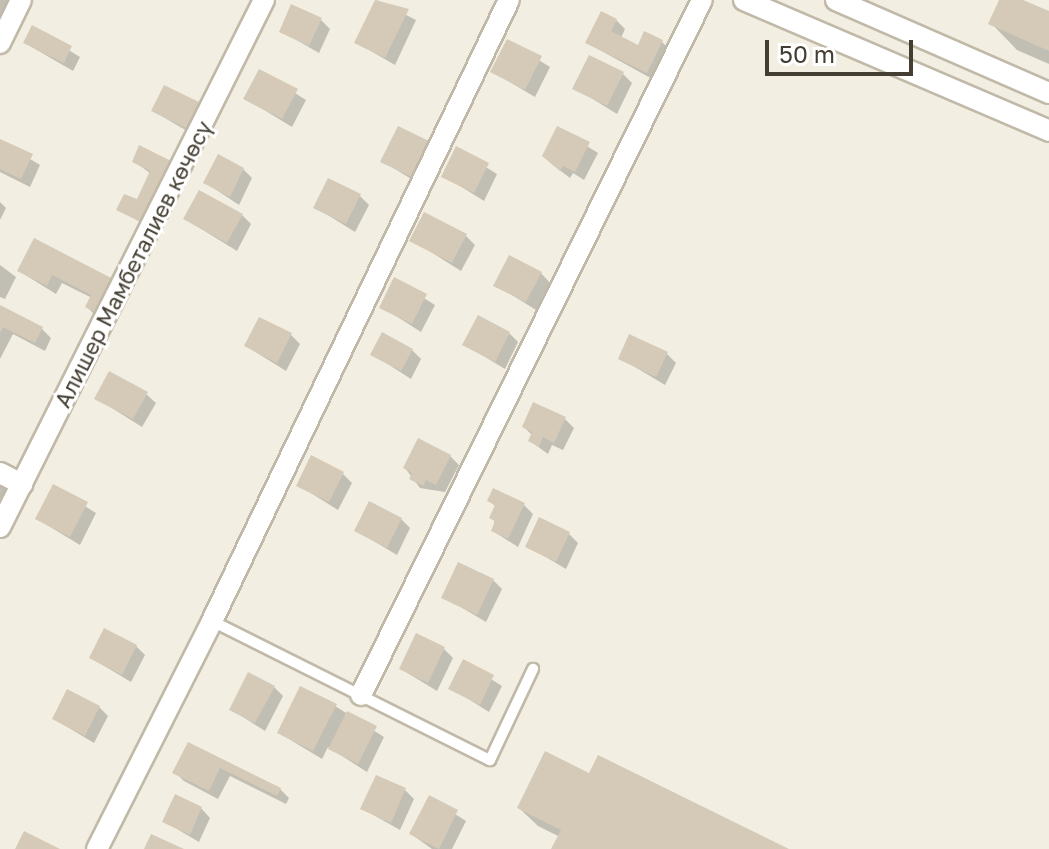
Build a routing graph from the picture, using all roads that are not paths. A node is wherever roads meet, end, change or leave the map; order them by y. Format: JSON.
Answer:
{"nodes":[{"id":1,"x":21,"y":0,"type":"edge"},
{"id":2,"x":264,"y":0,"type":"edge"},
{"id":3,"x":509,"y":0,"type":"edge"},
{"id":4,"x":702,"y":0,"type":"edge"},
{"id":5,"x":744,"y":0,"type":"edge"},
{"id":6,"x":836,"y":0,"type":"edge"},
{"id":7,"x":0,"y":43,"type":"edge"},
{"id":8,"x":1049,"y":93,"type":"edge"},
{"id":9,"x":1049,"y":131,"type":"edge"},
{"id":10,"x":0,"y":473,"type":"edge"},
{"id":11,"x":22,"y":484,"type":"junction"},
{"id":12,"x":0,"y":527,"type":"edge"},
{"id":13,"x":212,"y":621,"type":"junction"},
{"id":14,"x":533,"y":669,"type":"dead end"},
{"id":15,"x":361,"y":695,"type":"junction"},
{"id":16,"x":97,"y":849,"type":"edge"}],
"edges":[{"from":1,"to":7,"type":"street"},
{"from":2,"to":11,"type":"street","name":"Алишер Мамбеталиев көчөсү"},
{"from":3,"to":13,"type":"street"},
{"from":4,"to":15,"type":"street"},
{"from":5,"to":9,"type":"street"},
{"from":6,"to":8,"type":"street"},
{"from":10,"to":11,"type":"street"},
{"from":11,"to":12,"type":"street","name":"Алишер Мамбеталиев көчөсү"},
{"from":13,"to":15,"type":"lane"},
{"from":13,"to":16,"type":"street"},
{"from":14,"to":15,"type":"lane"}]}
